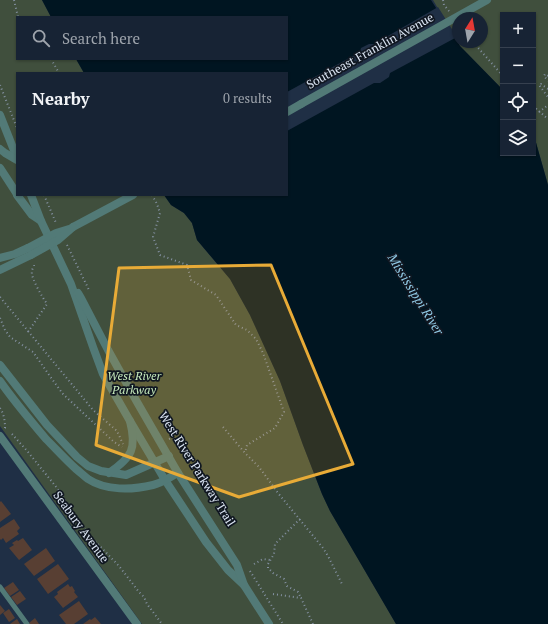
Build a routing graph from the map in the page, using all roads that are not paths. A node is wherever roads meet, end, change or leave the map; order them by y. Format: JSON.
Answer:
{"nodes":[{"id":1,"x":487,"y":0,"type":"edge"},
{"id":2,"x":288,"y":111,"type":"edge"},
{"id":3,"x":0,"y":115,"type":"edge"},
{"id":4,"x":0,"y":149,"type":"edge"},
{"id":5,"x":16,"y":156,"type":"edge"},
{"id":6,"x":16,"y":158,"type":"edge"},
{"id":7,"x":0,"y":168,"type":"edge"},
{"id":8,"x":16,"y":193,"type":"edge"},
{"id":9,"x":18,"y":196,"type":"edge"},
{"id":10,"x":31,"y":196,"type":"edge"},
{"id":11,"x":131,"y":196,"type":"edge"},
{"id":12,"x":41,"y":221,"type":"junction"},
{"id":13,"x":30,"y":252,"type":"junction"},
{"id":14,"x":0,"y":258,"type":"edge"},
{"id":15,"x":0,"y":270,"type":"edge"},
{"id":16,"x":71,"y":284,"type":"junction"},
{"id":17,"x":0,"y":365,"type":"edge"},
{"id":18,"x":0,"y":381,"type":"edge"},
{"id":19,"x":130,"y":421,"type":"junction"},
{"id":20,"x":0,"y":436,"type":"edge"},
{"id":21,"x":3,"y":446,"type":"edge"},
{"id":22,"x":169,"y":456,"type":"junction"},
{"id":23,"x":155,"y":463,"type":"junction"},
{"id":24,"x":109,"y":473,"type":"junction"},
{"id":25,"x":178,"y":473,"type":"junction"},
{"id":26,"x":165,"y":480,"type":"junction"},
{"id":27,"x":244,"y":585,"type":"junction"},
{"id":28,"x":0,"y":587,"type":"edge"},
{"id":29,"x":27,"y":624,"type":"edge"},
{"id":30,"x":137,"y":624,"type":"edge"},
{"id":31,"x":270,"y":624,"type":"edge"}],
"edges":[{"from":1,"to":2,"type":"street","name":"Southeast Franklin Avenue","bridge":true},
{"from":3,"to":5,"type":"street"},
{"from":4,"to":6,"type":"street"},
{"from":7,"to":8,"type":"street"},
{"from":9,"to":12,"type":"street"},
{"from":10,"to":12,"type":"street"},
{"from":11,"to":13,"type":"street","bridge":true},
{"from":12,"to":16,"type":"street"},
{"from":13,"to":14,"type":"street"},
{"from":13,"to":15,"type":"street"},
{"from":16,"to":19,"type":"street"},
{"from":16,"to":22,"type":"street"},
{"from":17,"to":24,"type":"street"},
{"from":18,"to":26,"type":"street"},
{"from":19,"to":23,"type":"street"},
{"from":19,"to":24,"type":"street"},
{"from":20,"to":21,"type":"street","name":"Seabury Avenue"},
{"from":21,"to":30,"type":"street","name":"Seabury Avenue"},
{"from":22,"to":23,"type":"street"},
{"from":22,"to":25,"type":"street"},
{"from":23,"to":24,"type":"street"},
{"from":23,"to":26,"type":"street"},
{"from":25,"to":26,"type":"street"},
{"from":25,"to":27,"type":"street"},
{"from":26,"to":27,"type":"street"},
{"from":27,"to":31,"type":"street"},
{"from":28,"to":29,"type":"lane"}]}
